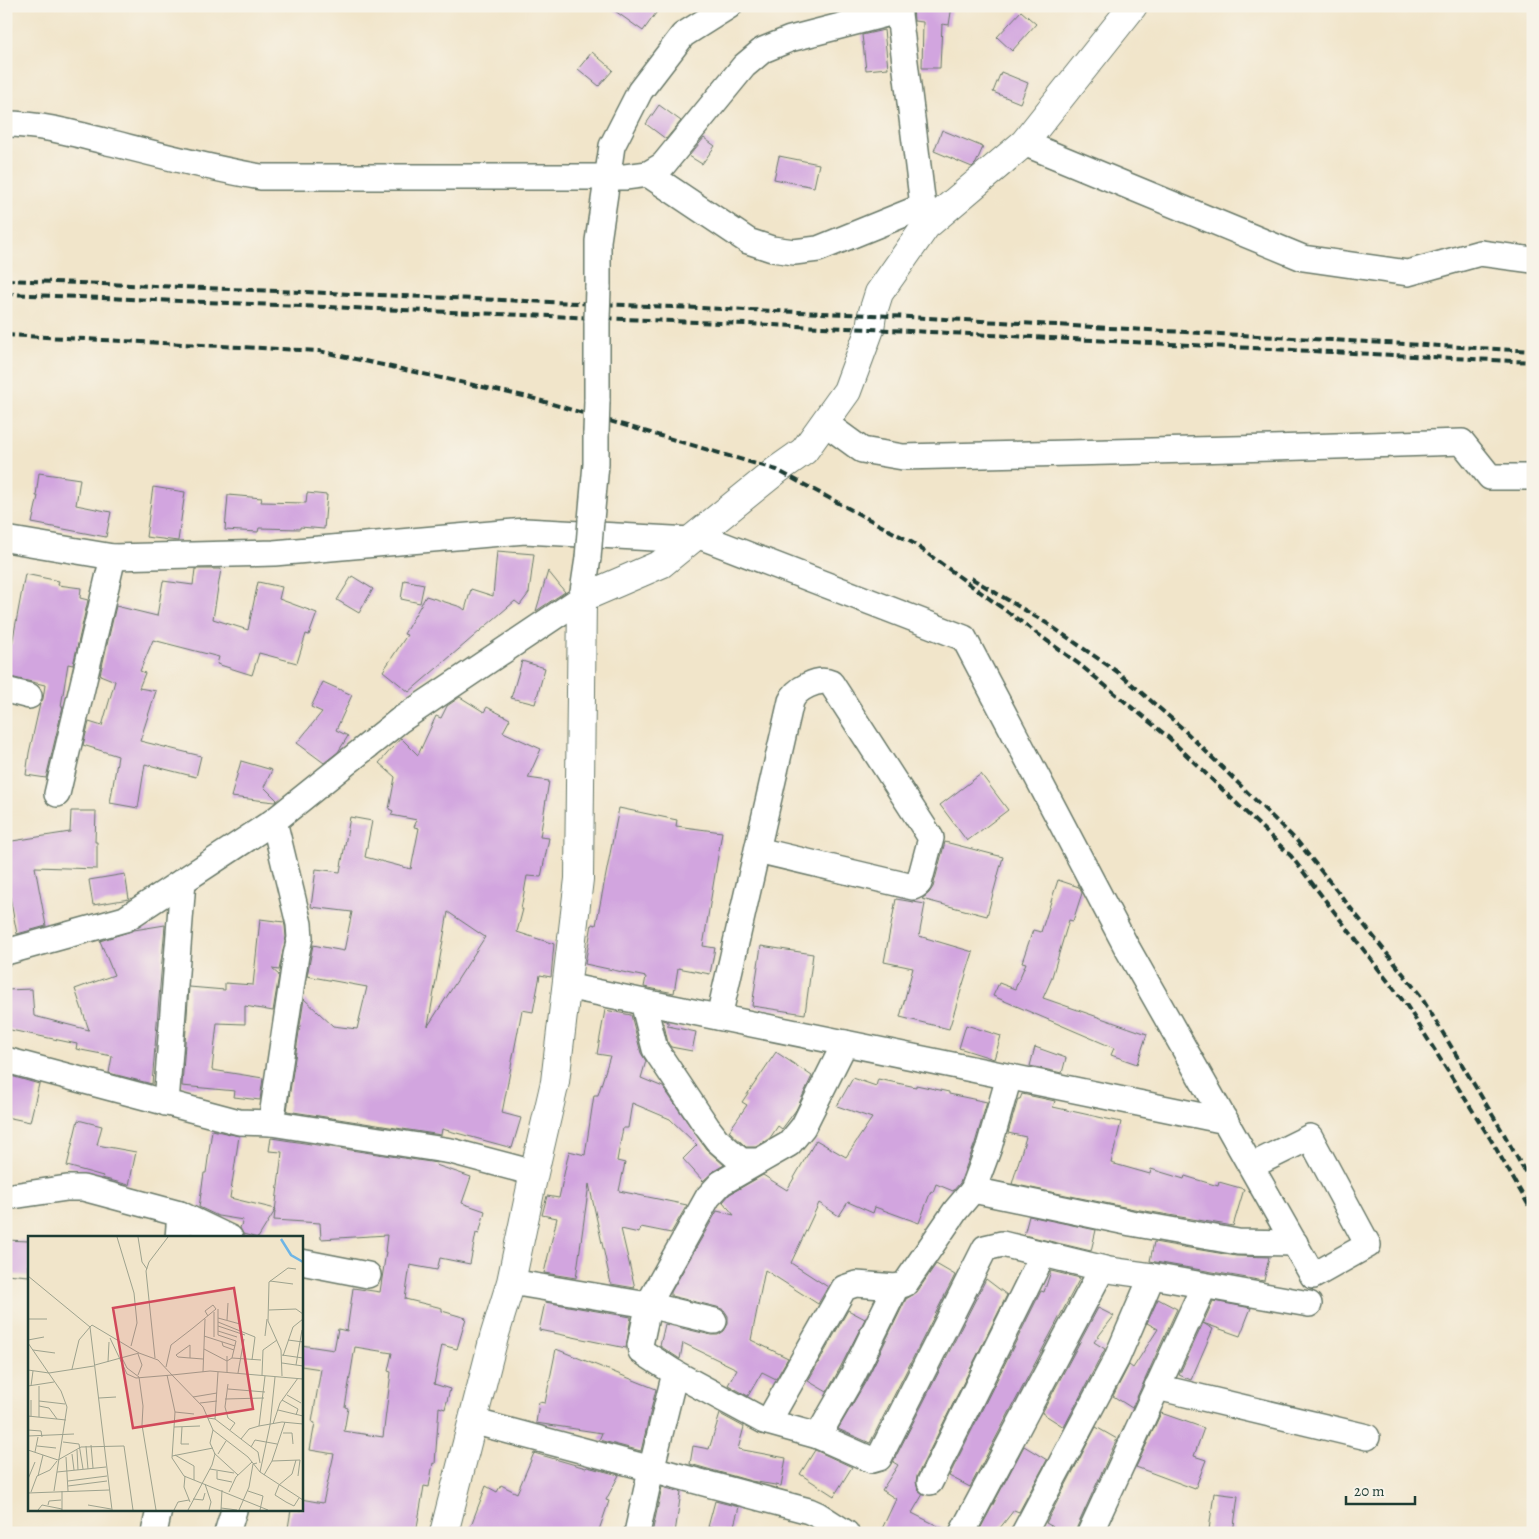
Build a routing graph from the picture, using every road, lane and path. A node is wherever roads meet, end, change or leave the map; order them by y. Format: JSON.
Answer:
{"nodes":[{"id":1,"x":729,"y":6,"type":"edge"},
{"id":2,"x":1133,"y":6,"type":"edge"},
{"id":3,"x":898,"y":9,"type":"edge"},
{"id":4,"x":6,"y":124,"type":"edge"},
{"id":5,"x":1024,"y":143,"type":"junction"},
{"id":6,"x":648,"y":174,"type":"junction"},
{"id":7,"x":607,"y":178,"type":"junction"},
{"id":8,"x":925,"y":216,"type":"junction"},
{"id":9,"x":1533,"y":260,"type":"edge"},
{"id":10,"x":825,"y":423,"type":"junction"},
{"id":11,"x":1533,"y":477,"type":"edge"},
{"id":12,"x":694,"y":538,"type":"junction"},
{"id":13,"x":6,"y":539,"type":"edge"},
{"id":14,"x":113,"y":557,"type":"junction"},
{"id":15,"x":582,"y":598,"type":"junction"},
{"id":16,"x":57,"y":794,"type":"dead end"},
{"id":17,"x":274,"y":821,"type":"junction"},
{"id":18,"x":757,"y":850,"type":"junction"},
{"id":19,"x":183,"y":881,"type":"junction"},
{"id":20,"x":6,"y":952,"type":"edge"},
{"id":21,"x":566,"y":986,"type":"junction"},
{"id":22,"x":644,"y":1002,"type":"junction"},
{"id":23,"x":719,"y":1017,"type":"junction"},
{"id":24,"x":845,"y":1043,"type":"junction"},
{"id":25,"x":6,"y":1060,"type":"edge"},
{"id":26,"x":1009,"y":1077,"type":"junction"},
{"id":27,"x":166,"y":1103,"type":"junction"},
{"id":28,"x":1226,"y":1121,"type":"junction"},
{"id":29,"x":271,"y":1123,"type":"junction"},
{"id":30,"x":759,"y":1161,"type":"junction"},
{"id":31,"x":1251,"y":1166,"type":"junction"},
{"id":32,"x":534,"y":1173,"type":"junction"},
{"id":33,"x":973,"y":1190,"type":"junction"},
{"id":34,"x":6,"y":1197,"type":"edge"},
{"id":35,"x":179,"y":1226,"type":"edge"},
{"id":36,"x":222,"y":1236,"type":"edge"},
{"id":37,"x":1295,"y":1243,"type":"junction"},
{"id":38,"x":1043,"y":1254,"type":"junction"},
{"id":39,"x":302,"y":1262,"type":"edge"},
{"id":40,"x":1102,"y":1269,"type":"junction"},
{"id":41,"x":368,"y":1275,"type":"dead end"},
{"id":42,"x":1152,"y":1276,"type":"junction"},
{"id":43,"x":511,"y":1282,"type":"junction"},
{"id":44,"x":896,"y":1286,"type":"junction"},
{"id":45,"x":1204,"y":1286,"type":"junction"},
{"id":46,"x":1309,"y":1304,"type":"dead end"},
{"id":47,"x":648,"y":1305,"type":"junction"},
{"id":48,"x":714,"y":1321,"type":"dead end"},
{"id":49,"x":676,"y":1373,"type":"junction"},
{"id":50,"x":1157,"y":1387,"type":"junction"},
{"id":51,"x":472,"y":1421,"type":"junction"},
{"id":52,"x":768,"y":1422,"type":"junction"},
{"id":53,"x":818,"y":1436,"type":"junction"},
{"id":54,"x":1367,"y":1437,"type":"dead end"},
{"id":55,"x":651,"y":1470,"type":"junction"},
{"id":56,"x":930,"y":1482,"type":"dead end"},
{"id":57,"x":159,"y":1512,"type":"edge"},
{"id":58,"x":233,"y":1512,"type":"edge"},
{"id":59,"x":154,"y":1533,"type":"edge"},
{"id":60,"x":227,"y":1533,"type":"edge"},
{"id":61,"x":444,"y":1533,"type":"edge"},
{"id":62,"x":637,"y":1533,"type":"edge"},
{"id":63,"x":846,"y":1533,"type":"edge"},
{"id":64,"x":962,"y":1533,"type":"edge"},
{"id":65,"x":1024,"y":1533,"type":"edge"},
{"id":66,"x":1090,"y":1533,"type":"edge"}],
"edges":[{"from":1,"to":7,"type":"street"},
{"from":2,"to":5,"type":"main road"},
{"from":3,"to":6,"type":"street"},
{"from":3,"to":8,"type":"street"},
{"from":4,"to":7,"type":"street"},
{"from":5,"to":8,"type":"main road"},
{"from":5,"to":9,"type":"street"},
{"from":6,"to":7,"type":"street"},
{"from":6,"to":8,"type":"street"},
{"from":7,"to":15,"type":"street","bridge":true},
{"from":8,"to":10,"type":"main road"},
{"from":10,"to":11,"type":"street"},
{"from":10,"to":12,"type":"main road"},
{"from":12,"to":14,"type":"street"},
{"from":12,"to":15,"type":"main road"},
{"from":12,"to":28,"type":"street"},
{"from":13,"to":14,"type":"street"},
{"from":14,"to":16,"type":"street"},
{"from":15,"to":17,"type":"street"},
{"from":15,"to":21,"type":"main road"},
{"from":17,"to":19,"type":"street"},
{"from":17,"to":29,"type":"street"},
{"from":18,"to":18,"type":"street"},
{"from":18,"to":23,"type":"street"},
{"from":19,"to":20,"type":"street"},
{"from":19,"to":27,"type":"street"},
{"from":21,"to":22,"type":"street"},
{"from":21,"to":32,"type":"main road"},
{"from":22,"to":23,"type":"street"},
{"from":22,"to":30,"type":"street"},
{"from":23,"to":24,"type":"street"},
{"from":24,"to":26,"type":"street"},
{"from":24,"to":30,"type":"street"},
{"from":25,"to":27,"type":"street"},
{"from":26,"to":28,"type":"street"},
{"from":26,"to":33,"type":"street"},
{"from":27,"to":29,"type":"street"},
{"from":28,"to":31,"type":"street"},
{"from":29,"to":32,"type":"street"},
{"from":30,"to":47,"type":"street"},
{"from":31,"to":37,"type":"street"},
{"from":31,"to":37,"type":"street"},
{"from":32,"to":43,"type":"main road"},
{"from":33,"to":37,"type":"street"},
{"from":33,"to":44,"type":"street"},
{"from":34,"to":35,"type":"street"},
{"from":35,"to":36,"type":"street"},
{"from":38,"to":40,"type":"street"},
{"from":38,"to":53,"type":"street"},
{"from":38,"to":56,"type":"street"},
{"from":39,"to":41,"type":"street"},
{"from":40,"to":42,"type":"street"},
{"from":40,"to":64,"type":"street"},
{"from":42,"to":45,"type":"street"},
{"from":42,"to":65,"type":"street"},
{"from":43,"to":47,"type":"street"},
{"from":43,"to":51,"type":"main road"},
{"from":44,"to":52,"type":"street"},
{"from":44,"to":53,"type":"street"},
{"from":45,"to":46,"type":"street"},
{"from":45,"to":50,"type":"street"},
{"from":47,"to":48,"type":"street"},
{"from":47,"to":49,"type":"street"},
{"from":49,"to":52,"type":"street"},
{"from":49,"to":55,"type":"street"},
{"from":50,"to":54,"type":"street"},
{"from":50,"to":66,"type":"street"},
{"from":51,"to":55,"type":"street"},
{"from":51,"to":61,"type":"main road"},
{"from":52,"to":53,"type":"street"},
{"from":55,"to":62,"type":"street"},
{"from":55,"to":63,"type":"street"},
{"from":57,"to":59,"type":"street"},
{"from":58,"to":60,"type":"street"}]}
